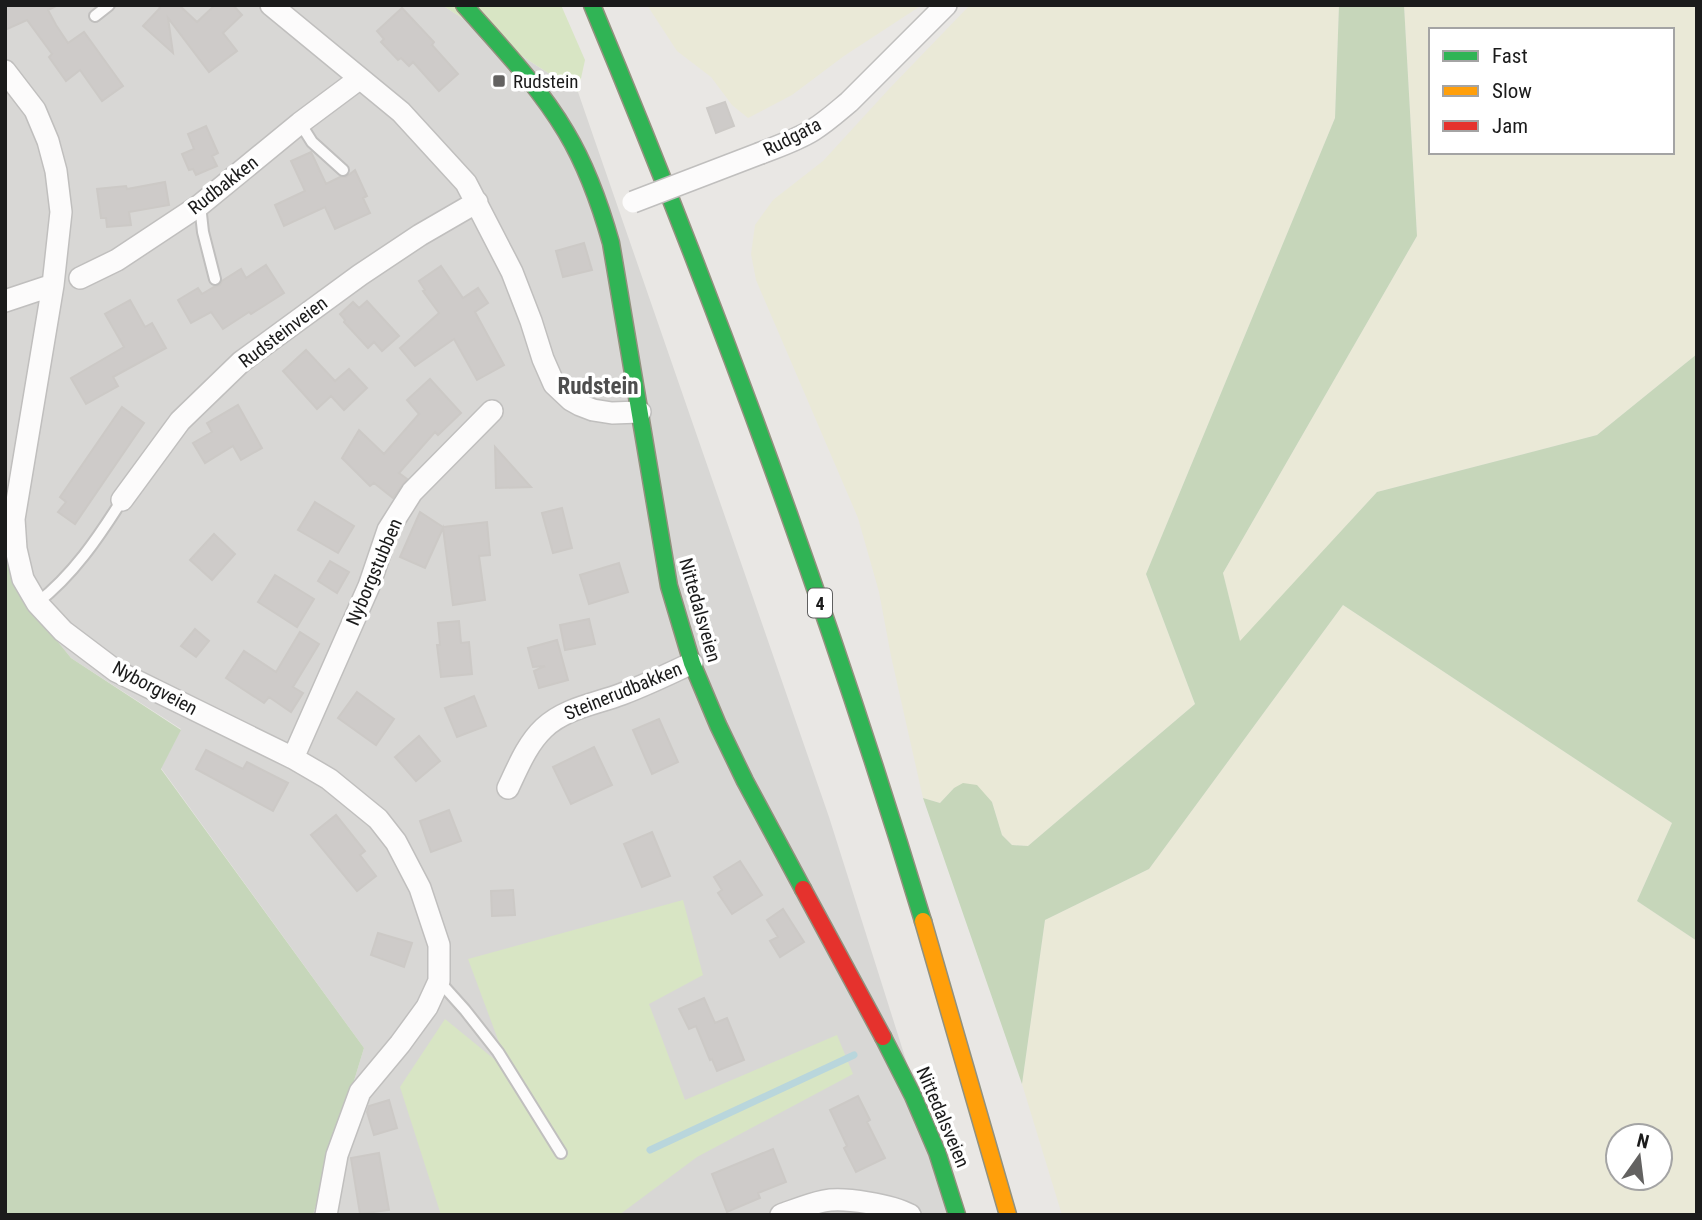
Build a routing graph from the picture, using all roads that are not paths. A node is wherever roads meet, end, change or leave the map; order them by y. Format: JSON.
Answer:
{"nodes":[{"id":1,"x":109,"y":5,"type":"edge"},
{"id":2,"x":271,"y":5,"type":"edge"},
{"id":3,"x":464,"y":5,"type":"edge"},
{"id":4,"x":592,"y":5,"type":"edge"},
{"id":5,"x":946,"y":5,"type":"edge"},
{"id":6,"x":95,"y":16,"type":"dead end"},
{"id":7,"x":5,"y":71,"type":"edge"},
{"id":8,"x":359,"y":79,"type":"junction"},
{"id":9,"x":300,"y":123,"type":"junction"},
{"id":10,"x":343,"y":170,"type":"dead end"},
{"id":11,"x":682,"y":172,"type":"dead end"},
{"id":12,"x":691,"y":195,"type":"dead end"},
{"id":13,"x":477,"y":202,"type":"junction"},
{"id":14,"x":200,"y":205,"type":"junction"},
{"id":15,"x":602,"y":212,"type":"junction"},
{"id":16,"x":80,"y":278,"type":"dead end"},
{"id":17,"x":215,"y":279,"type":"dead end"},
{"id":18,"x":52,"y":285,"type":"junction"},
{"id":19,"x":5,"y":301,"type":"edge"},
{"id":20,"x":492,"y":411,"type":"dead end"},
{"id":21,"x":640,"y":412,"type":"junction"},
{"id":22,"x":122,"y":500,"type":"joint"},
{"id":23,"x":37,"y":603,"type":"junction"},
{"id":24,"x":692,"y":663,"type":"junction"},
{"id":25,"x":293,"y":758,"type":"junction"},
{"id":26,"x":508,"y":788,"type":"dead end"},
{"id":27,"x":439,"y":981,"type":"junction"},
{"id":28,"x":561,"y":1153,"type":"dead end"},
{"id":29,"x":326,"y":1215,"type":"edge"},
{"id":30,"x":781,"y":1215,"type":"edge"},
{"id":31,"x":910,"y":1215,"type":"edge"},
{"id":32,"x":957,"y":1215,"type":"edge"},
{"id":33,"x":1009,"y":1215,"type":"edge"}],
"edges":[{"from":1,"to":6,"type":"lane"},
{"from":2,"to":8,"type":"street"},
{"from":3,"to":15,"type":"main road","name":"Nittedalsveien"},
{"from":4,"to":33,"type":"main road","number":"4"},
{"from":5,"to":15,"type":"street","name":"Rudgata","bridge":true},
{"from":7,"to":18,"type":"street","name":"Nyborgveien"},
{"from":8,"to":9,"type":"street","name":"Rudbakken"},
{"from":8,"to":13,"type":"street"},
{"from":9,"to":10,"type":"lane"},
{"from":9,"to":14,"type":"street","name":"Rudbakken"},
{"from":11,"to":12,"type":"main road"},
{"from":13,"to":21,"type":"street"},
{"from":13,"to":22,"type":"street","name":"Rudsteinveien"},
{"from":14,"to":16,"type":"street","name":"Rudbakken"},
{"from":14,"to":17,"type":"lane"},
{"from":15,"to":21,"type":"main road","name":"Nittedalsveien"},
{"from":18,"to":19,"type":"street"},
{"from":18,"to":23,"type":"street","name":"Nyborgveien"},
{"from":20,"to":25,"type":"street","name":"Nyborgstubben"},
{"from":21,"to":24,"type":"main road","name":"Nittedalsveien"},
{"from":22,"to":23,"type":"lane"},
{"from":23,"to":25,"type":"street","name":"Nyborgveien"},
{"from":24,"to":26,"type":"street","name":"Steinerudbakken"},
{"from":24,"to":32,"type":"main road","name":"Nittedalsveien"},
{"from":25,"to":27,"type":"street","name":"Nyborgveien"},
{"from":27,"to":28,"type":"lane"},
{"from":27,"to":29,"type":"street","name":"Nyborgveien"},
{"from":30,"to":31,"type":"street"}]}
